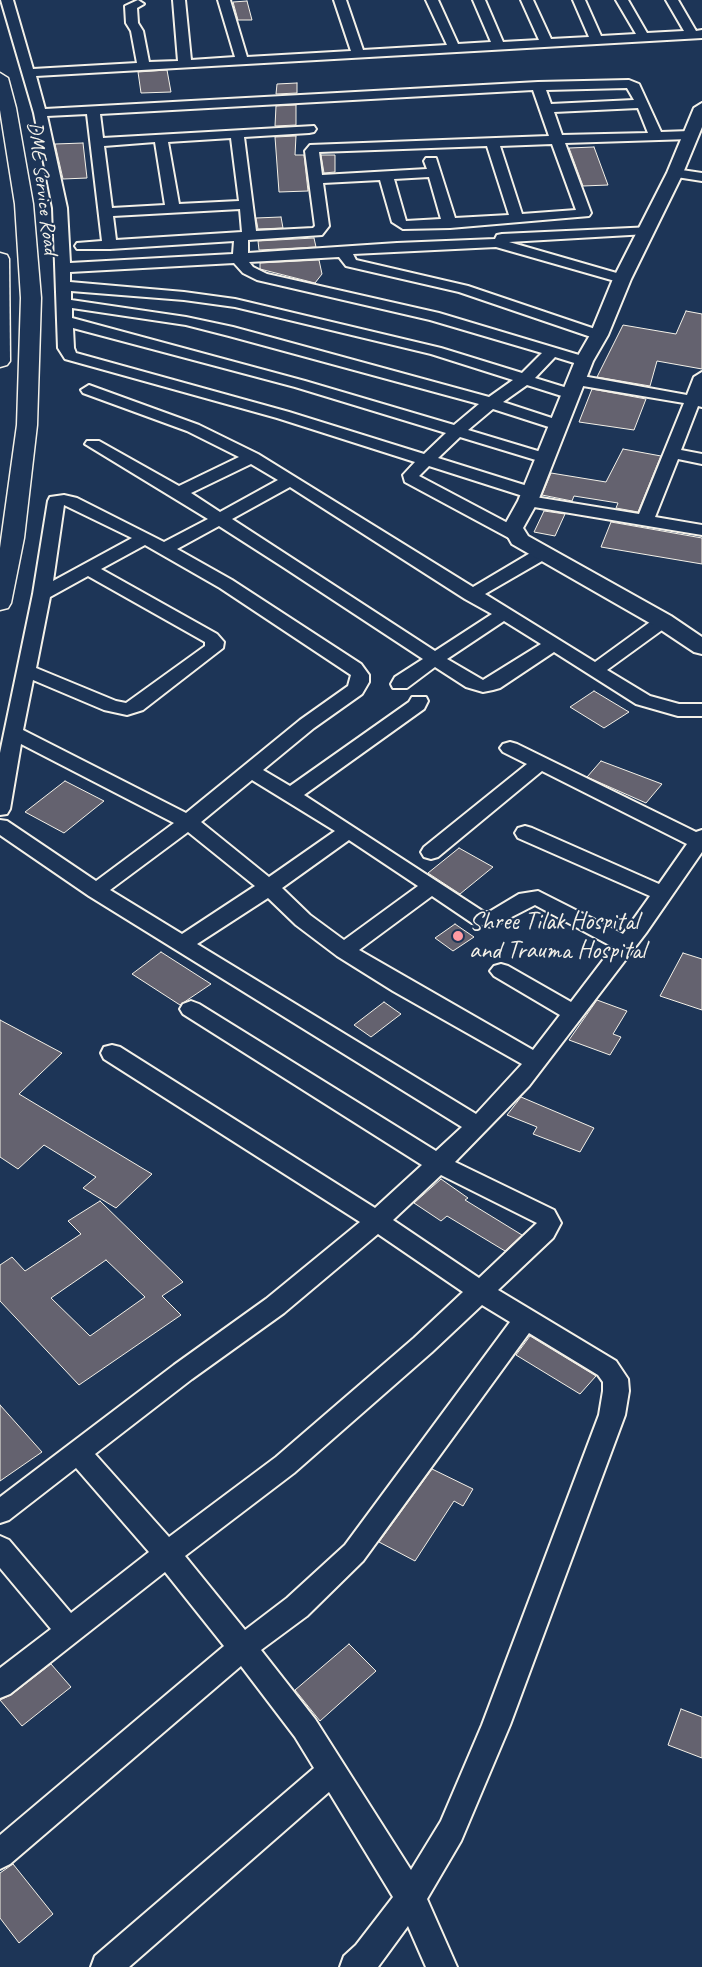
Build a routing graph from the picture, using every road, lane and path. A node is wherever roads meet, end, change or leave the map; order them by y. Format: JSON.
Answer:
{"nodes":[{"id":1,"x":6,"y":0,"type":"edge"},
{"id":2,"x":179,"y":0,"type":"edge"},
{"id":3,"x":224,"y":0,"type":"edge"},
{"id":4,"x":340,"y":0,"type":"edge"},
{"id":5,"x":432,"y":0,"type":"edge"},
{"id":6,"x":479,"y":0,"type":"edge"},
{"id":7,"x":527,"y":0,"type":"edge"},
{"id":8,"x":578,"y":0,"type":"edge"},
{"id":9,"x":622,"y":0,"type":"edge"},
{"id":10,"x":672,"y":0,"type":"edge"},
{"id":11,"x":138,"y":4,"type":"dead end"},
{"id":12,"x":697,"y":35,"type":"edge"},
{"id":13,"x":644,"y":38,"type":"junction"},
{"id":14,"x":597,"y":40,"type":"junction"},
{"id":15,"x":547,"y":43,"type":"junction"},
{"id":16,"x":499,"y":46,"type":"junction"},
{"id":17,"x":454,"y":48,"type":"junction"},
{"id":18,"x":358,"y":54,"type":"junction"},
{"id":19,"x":242,"y":60,"type":"junction"},
{"id":20,"x":186,"y":64,"type":"junction"},
{"id":21,"x":144,"y":66,"type":"junction"},
{"id":22,"x":28,"y":73,"type":"junction"},
{"id":23,"x":0,"y":78,"type":"edge"},
{"id":24,"x":538,"y":86,"type":"junction"},
{"id":25,"x":301,"y":99,"type":"junction"},
{"id":26,"x":643,"y":104,"type":"junction"},
{"id":27,"x":546,"y":108,"type":"junction"},
{"id":28,"x":92,"y":110,"type":"junction"},
{"id":29,"x":701,"y":112,"type":"edge"},
{"id":30,"x":40,"y":113,"type":"junction"},
{"id":31,"x":310,"y":129,"type":"junction"},
{"id":32,"x":237,"y":134,"type":"junction"},
{"id":33,"x":690,"y":135,"type":"junction"},
{"id":34,"x":656,"y":136,"type":"junction"},
{"id":35,"x":161,"y":138,"type":"junction"},
{"id":36,"x":558,"y":139,"type":"junction"},
{"id":37,"x":97,"y":142,"type":"junction"},
{"id":38,"x":492,"y":142,"type":"junction"},
{"id":39,"x":426,"y":144,"type":"junction"},
{"id":40,"x":315,"y":148,"type":"junction"},
{"id":41,"x":435,"y":173,"type":"junction"},
{"id":42,"x":675,"y":173,"type":"junction"},
{"id":43,"x":386,"y":176,"type":"junction"},
{"id":44,"x":702,"y":177,"type":"edge"},
{"id":45,"x":316,"y":179,"type":"junction"},
{"id":46,"x":246,"y":205,"type":"junction"},
{"id":47,"x":173,"y":209,"type":"junction"},
{"id":48,"x":106,"y":212,"type":"junction"},
{"id":49,"x":517,"y":219,"type":"junction"},
{"id":50,"x":450,"y":224,"type":"junction"},
{"id":51,"x":647,"y":230,"type":"junction"},
{"id":52,"x":246,"y":236,"type":"junction"},
{"id":53,"x":487,"y":243,"type":"junction"},
{"id":54,"x":110,"y":245,"type":"junction"},
{"id":55,"x":82,"y":246,"type":"dead end"},
{"id":56,"x":346,"y":252,"type":"junction"},
{"id":57,"x":238,"y":258,"type":"junction"},
{"id":58,"x":0,"y":259,"type":"edge"},
{"id":59,"x":62,"y":268,"type":"junction"},
{"id":60,"x":622,"y":279,"type":"junction"},
{"id":61,"x":65,"y":286,"type":"junction"},
{"id":62,"x":65,"y":303,"type":"junction"},
{"id":63,"x":65,"y":321,"type":"junction"},
{"id":64,"x":599,"y":335,"type":"junction"},
{"id":65,"x":552,"y":352,"type":"junction"},
{"id":66,"x":0,"y":361,"type":"edge"},
{"id":67,"x":584,"y":361,"type":"junction"},
{"id":68,"x":702,"y":377,"type":"edge"},
{"id":69,"x":525,"y":379,"type":"junction"},
{"id":70,"x":574,"y":387,"type":"junction"},
{"id":71,"x":89,"y":390,"type":"dead end"},
{"id":72,"x":697,"y":401,"type":"edge"},
{"id":73,"x":491,"y":403,"type":"junction"},
{"id":74,"x":558,"y":425,"type":"junction"},
{"id":75,"x":456,"y":432,"type":"junction"},
{"id":76,"x":94,"y":444,"type":"dead end"},
{"id":77,"x":672,"y":453,"type":"junction"},
{"id":78,"x":252,"y":457,"type":"junction"},
{"id":79,"x":545,"y":458,"type":"junction"},
{"id":80,"x":702,"y":459,"type":"edge"},
{"id":81,"x":426,"y":460,"type":"junction"},
{"id":82,"x":291,"y":480,"type":"junction"},
{"id":83,"x":179,"y":494,"type":"junction"},
{"id":84,"x":529,"y":497,"type":"junction"},
{"id":85,"x":218,"y":519,"type":"junction"},
{"id":86,"x":645,"y":521,"type":"junction"},
{"id":87,"x":702,"y":530,"type":"edge"},
{"id":88,"x":515,"y":534,"type":"junction"},
{"id":89,"x":145,"y":538,"type":"junction"},
{"id":90,"x":164,"y":549,"type":"junction"},
{"id":91,"x":543,"y":553,"type":"junction"},
{"id":92,"x":90,"y":569,"type":"junction"},
{"id":93,"x":42,"y":594,"type":"junction"},
{"id":94,"x":470,"y":594,"type":"junction"},
{"id":95,"x":0,"y":603,"type":"edge"},
{"id":96,"x":503,"y":614,"type":"junction"},
{"id":97,"x":663,"y":621,"type":"junction"},
{"id":98,"x":554,"y":644,"type":"junction"},
{"id":99,"x":702,"y":647,"type":"edge"},
{"id":100,"x":435,"y":658,"type":"junction"},
{"id":101,"x":27,"y":671,"type":"junction"},
{"id":102,"x":594,"y":671,"type":"junction"},
{"id":103,"x":400,"y":684,"type":"dead end"},
{"id":104,"x":419,"y":701,"type":"dead end"},
{"id":105,"x":702,"y":710,"type":"edge"},
{"id":106,"x":13,"y":733,"type":"junction"},
{"id":107,"x":510,"y":748,"type":"dead end"},
{"id":108,"x":540,"y":763,"type":"junction"},
{"id":109,"x":250,"y":770,"type":"junction"},
{"id":110,"x":292,"y":794,"type":"junction"},
{"id":111,"x":0,"y":809,"type":"edge"},
{"id":112,"x":188,"y":822,"type":"junction"},
{"id":113,"x":0,"y":826,"type":"edge"},
{"id":114,"x":349,"y":831,"type":"junction"},
{"id":115,"x":525,"y":833,"type":"dead end"},
{"id":116,"x":700,"y":839,"type":"edge"},
{"id":117,"x":431,"y":852,"type":"dead end"},
{"id":118,"x":432,"y":886,"type":"junction"},
{"id":119,"x":269,"y":887,"type":"junction"},
{"id":120,"x":96,"y":891,"type":"junction"},
{"id":121,"x":662,"y":894,"type":"junction"},
{"id":122,"x":183,"y":944,"type":"junction"},
{"id":123,"x":626,"y":945,"type":"junction"},
{"id":124,"x":344,"y":951,"type":"junction"},
{"id":125,"x":501,"y":971,"type":"dead end"},
{"id":126,"x":191,"y":1009,"type":"dead end"},
{"id":127,"x":574,"y":1013,"type":"junction"},
{"id":128,"x":112,"y":1053,"type":"dead end"},
{"id":129,"x":535,"y":1061,"type":"junction"},
{"id":130,"x":478,"y":1126,"type":"junction"},
{"id":131,"x":438,"y":1163,"type":"junction"},
{"id":132,"x":377,"y":1221,"type":"junction"},
{"id":133,"x":480,"y":1290,"type":"junction"},
{"id":134,"x":526,"y":1319,"type":"junction"},
{"id":135,"x":78,"y":1452,"type":"junction"},
{"id":136,"x":0,"y":1512,"type":"edge"},
{"id":137,"x":0,"y":1548,"type":"edge"},
{"id":138,"x":167,"y":1554,"type":"junction"},
{"id":139,"x":69,"y":1630,"type":"junction"},
{"id":140,"x":242,"y":1648,"type":"junction"},
{"id":141,"x":4,"y":1675,"type":"edge"},
{"id":142,"x":332,"y":1771,"type":"junction"},
{"id":143,"x":0,"y":1854,"type":"edge"},
{"id":144,"x":410,"y":1898,"type":"junction"},
{"id":145,"x":106,"y":1967,"type":"edge"},
{"id":146,"x":355,"y":1967,"type":"edge"},
{"id":147,"x":442,"y":1967,"type":"edge"}],
"edges":[{"from":1,"to":22,"type":"street"},
{"from":2,"to":20,"type":"street"},
{"from":3,"to":19,"type":"street"},
{"from":4,"to":18,"type":"street"},
{"from":5,"to":17,"type":"street"},
{"from":6,"to":16,"type":"street"},
{"from":7,"to":15,"type":"street"},
{"from":8,"to":14,"type":"street"},
{"from":9,"to":13,"type":"street"},
{"from":10,"to":12,"type":"street"},
{"from":11,"to":21,"type":"street"},
{"from":12,"to":13,"type":"street"},
{"from":13,"to":14,"type":"street"},
{"from":14,"to":15,"type":"street"},
{"from":15,"to":16,"type":"street"},
{"from":16,"to":17,"type":"street"},
{"from":17,"to":18,"type":"street"},
{"from":18,"to":19,"type":"street"},
{"from":19,"to":20,"type":"street"},
{"from":20,"to":21,"type":"street"},
{"from":21,"to":22,"type":"street"},
{"from":22,"to":30,"type":"street"},
{"from":23,"to":95,"type":"main road","name":"DME Service Road"},
{"from":24,"to":25,"type":"street"},
{"from":24,"to":26,"type":"street"},
{"from":24,"to":27,"type":"street"},
{"from":25,"to":28,"type":"street"},
{"from":25,"to":31,"type":"street"},
{"from":26,"to":27,"type":"street"},
{"from":26,"to":34,"type":"street"},
{"from":27,"to":36,"type":"street"},
{"from":28,"to":30,"type":"street"},
{"from":28,"to":37,"type":"street"},
{"from":29,"to":33,"type":"street"},
{"from":30,"to":59,"type":"street"},
{"from":31,"to":32,"type":"street"},
{"from":31,"to":40,"type":"street"},
{"from":32,"to":35,"type":"street"},
{"from":32,"to":46,"type":"street"},
{"from":33,"to":34,"type":"street"},
{"from":33,"to":42,"type":"street"},
{"from":34,"to":36,"type":"street"},
{"from":35,"to":37,"type":"street"},
{"from":35,"to":47,"type":"street"},
{"from":36,"to":38,"type":"street"},
{"from":36,"to":49,"type":"street"},
{"from":37,"to":48,"type":"street"},
{"from":38,"to":39,"type":"street"},
{"from":38,"to":49,"type":"street"},
{"from":39,"to":40,"type":"street"},
{"from":39,"to":41,"type":"street"},
{"from":40,"to":45,"type":"street"},
{"from":41,"to":43,"type":"street"},
{"from":41,"to":50,"type":"street"},
{"from":42,"to":44,"type":"street"},
{"from":42,"to":51,"type":"street"},
{"from":43,"to":45,"type":"street"},
{"from":43,"to":50,"type":"street"},
{"from":45,"to":52,"type":"street"},
{"from":46,"to":47,"type":"street"},
{"from":46,"to":52,"type":"street"},
{"from":47,"to":48,"type":"street"},
{"from":48,"to":54,"type":"street"},
{"from":49,"to":50,"type":"street"},
{"from":51,"to":53,"type":"street"},
{"from":51,"to":60,"type":"street"},
{"from":52,"to":54,"type":"street"},
{"from":52,"to":57,"type":"street"},
{"from":53,"to":56,"type":"street"},
{"from":53,"to":60,"type":"street"},
{"from":54,"to":55,"type":"street"},
{"from":56,"to":57,"type":"street"},
{"from":56,"to":64,"type":"street"},
{"from":57,"to":59,"type":"street"},
{"from":57,"to":65,"type":"street"},
{"from":58,"to":66,"type":"main road"},
{"from":59,"to":61,"type":"street"},
{"from":60,"to":64,"type":"street"},
{"from":61,"to":62,"type":"street"},
{"from":61,"to":69,"type":"street"},
{"from":62,"to":63,"type":"street"},
{"from":62,"to":73,"type":"street"},
{"from":63,"to":75,"type":"street"},
{"from":63,"to":81,"type":"street"},
{"from":64,"to":67,"type":"street"},
{"from":65,"to":67,"type":"street"},
{"from":65,"to":69,"type":"street"},
{"from":67,"to":70,"type":"street"},
{"from":68,"to":72,"type":"street"},
{"from":69,"to":70,"type":"street"},
{"from":69,"to":73,"type":"street"},
{"from":70,"to":72,"type":"street"},
{"from":70,"to":74,"type":"street"},
{"from":71,"to":78,"type":"street"},
{"from":72,"to":77,"type":"street"},
{"from":73,"to":74,"type":"street"},
{"from":73,"to":75,"type":"street"},
{"from":74,"to":79,"type":"street"},
{"from":75,"to":79,"type":"street"},
{"from":75,"to":81,"type":"street"},
{"from":76,"to":83,"type":"street"},
{"from":77,"to":80,"type":"street"},
{"from":77,"to":86,"type":"street"},
{"from":78,"to":82,"type":"street"},
{"from":78,"to":83,"type":"street"},
{"from":79,"to":84,"type":"street"},
{"from":81,"to":84,"type":"street"},
{"from":81,"to":88,"type":"street"},
{"from":82,"to":85,"type":"street"},
{"from":82,"to":94,"type":"street"},
{"from":83,"to":85,"type":"street"},
{"from":84,"to":86,"type":"street"},
{"from":84,"to":88,"type":"street"},
{"from":85,"to":90,"type":"street"},
{"from":85,"to":100,"type":"street"},
{"from":86,"to":87,"type":"street"},
{"from":88,"to":91,"type":"street"},
{"from":89,"to":90,"type":"street"},
{"from":89,"to":92,"type":"street"},
{"from":89,"to":93,"type":"street"},
{"from":90,"to":109,"type":"street"},
{"from":91,"to":94,"type":"street"},
{"from":91,"to":97,"type":"street"},
{"from":92,"to":93,"type":"street"},
{"from":92,"to":101,"type":"street"},
{"from":93,"to":101,"type":"street"},
{"from":94,"to":96,"type":"street"},
{"from":96,"to":98,"type":"street"},
{"from":96,"to":100,"type":"street"},
{"from":97,"to":99,"type":"street"},
{"from":97,"to":102,"type":"street"},
{"from":98,"to":100,"type":"street"},
{"from":98,"to":102,"type":"street"},
{"from":100,"to":103,"type":"street"},
{"from":101,"to":106,"type":"street"},
{"from":102,"to":105,"type":"street"},
{"from":104,"to":110,"type":"street"},
{"from":106,"to":111,"type":"street"},
{"from":106,"to":112,"type":"street"},
{"from":107,"to":108,"type":"street"},
{"from":108,"to":116,"type":"street"},
{"from":108,"to":117,"type":"street"},
{"from":109,"to":110,"type":"street"},
{"from":109,"to":112,"type":"street"},
{"from":110,"to":114,"type":"street"},
{"from":112,"to":119,"type":"street"},
{"from":112,"to":120,"type":"street"},
{"from":113,"to":120,"type":"street"},
{"from":114,"to":118,"type":"street"},
{"from":114,"to":119,"type":"street"},
{"from":115,"to":121,"type":"street"},
{"from":116,"to":121,"type":"street"},
{"from":118,"to":123,"type":"street"},
{"from":118,"to":124,"type":"street"},
{"from":119,"to":122,"type":"street"},
{"from":119,"to":124,"type":"street"},
{"from":120,"to":122,"type":"street"},
{"from":121,"to":123,"type":"street"},
{"from":122,"to":130,"type":"street"},
{"from":123,"to":127,"type":"street"},
{"from":124,"to":129,"type":"street"},
{"from":125,"to":127,"type":"street"},
{"from":126,"to":131,"type":"street"},
{"from":127,"to":129,"type":"street"},
{"from":128,"to":132,"type":"street"},
{"from":129,"to":130,"type":"street"},
{"from":130,"to":131,"type":"street"},
{"from":131,"to":132,"type":"street"},
{"from":131,"to":133,"type":"street"},
{"from":132,"to":133,"type":"street"},
{"from":132,"to":135,"type":"street"},
{"from":133,"to":134,"type":"street"},
{"from":133,"to":138,"type":"street"},
{"from":134,"to":140,"type":"street"},
{"from":134,"to":144,"type":"street"},
{"from":135,"to":136,"type":"street"},
{"from":135,"to":138,"type":"street"},
{"from":137,"to":139,"type":"street"},
{"from":138,"to":139,"type":"street"},
{"from":138,"to":140,"type":"street"},
{"from":139,"to":141,"type":"street"},
{"from":140,"to":142,"type":"street"},
{"from":140,"to":143,"type":"street"},
{"from":142,"to":144,"type":"street"},
{"from":142,"to":145,"type":"street"},
{"from":144,"to":146,"type":"street"},
{"from":144,"to":147,"type":"street"}]}
